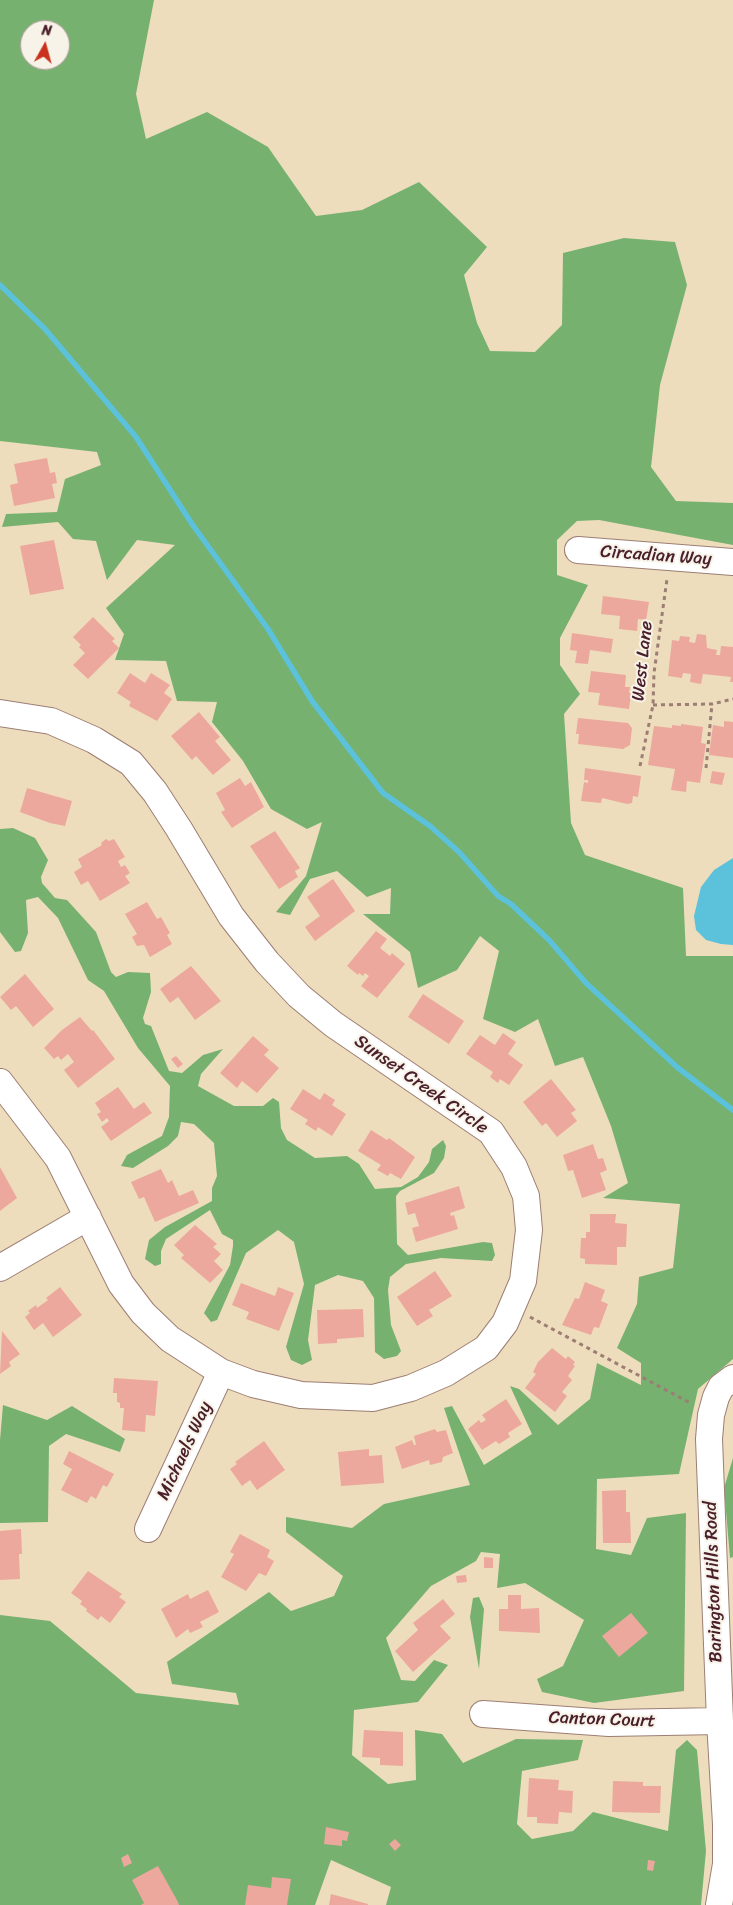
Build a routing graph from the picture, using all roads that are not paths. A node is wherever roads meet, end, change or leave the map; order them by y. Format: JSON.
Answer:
{"nodes":[{"id":1,"x":578,"y":550,"type":"dead end"},
{"id":2,"x":733,"y":562,"type":"edge"},
{"id":3,"x":0,"y":713,"type":"edge"},
{"id":4,"x":0,"y":1082,"type":"edge"},
{"id":5,"x":88,"y":1217,"type":"junction"},
{"id":6,"x":0,"y":1268,"type":"edge"},
{"id":7,"x":221,"y":1372,"type":"junction"},
{"id":8,"x":733,"y":1378,"type":"edge"},
{"id":9,"x":148,"y":1529,"type":"dead end"},
{"id":10,"x":724,"y":1583,"type":"edge"},
{"id":11,"x":484,"y":1714,"type":"dead end"},
{"id":12,"x":720,"y":1721,"type":"junction"},
{"id":13,"x":719,"y":1905,"type":"edge"}],
"edges":[{"from":1,"to":2,"type":"street","name":"Circadian Way"},
{"from":3,"to":7,"type":"street","name":"Sunset Creek Circle"},
{"from":4,"to":5,"type":"street","name":"Sunset Creek Circle"},
{"from":5,"to":6,"type":"street"},
{"from":5,"to":7,"type":"street","name":"Sunset Creek Circle"},
{"from":7,"to":9,"type":"street","name":"Michaels Way"},
{"from":8,"to":10,"type":"street","name":"Barington Hills Road"},
{"from":10,"to":12,"type":"street","name":"Barington Hills Road"},
{"from":11,"to":12,"type":"street","name":"Canton Court"},
{"from":12,"to":13,"type":"street","name":"Barington Hills Road"}]}
